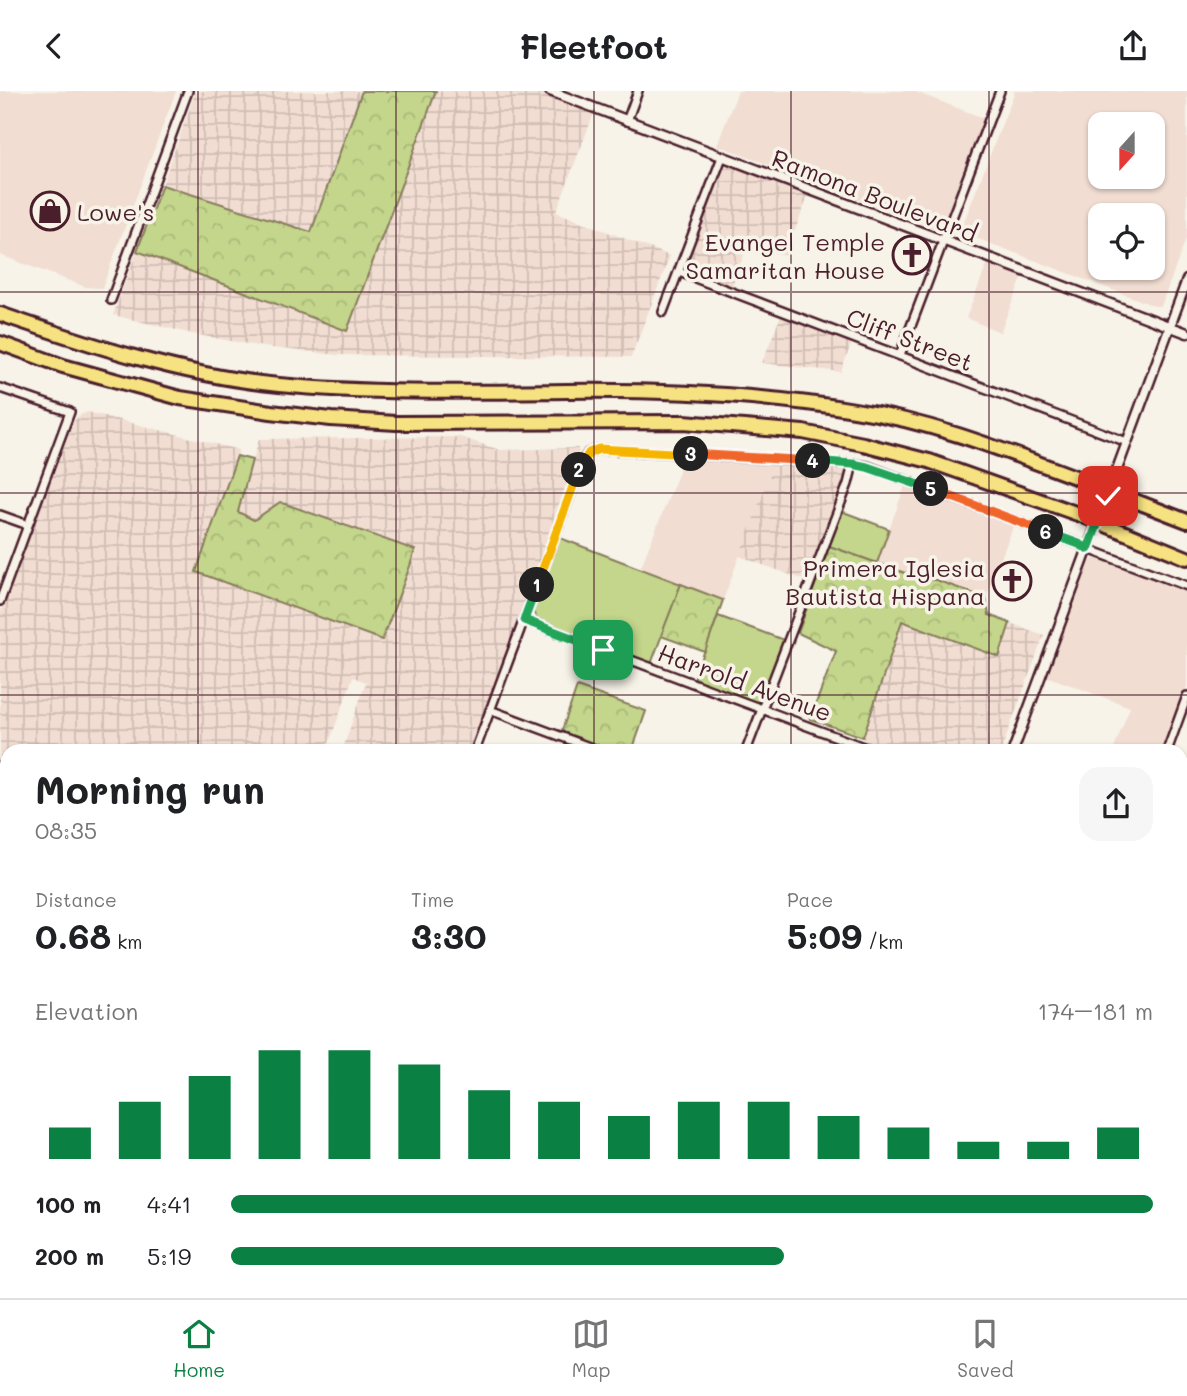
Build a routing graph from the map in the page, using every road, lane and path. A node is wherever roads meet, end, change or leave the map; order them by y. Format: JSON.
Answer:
{"nodes":[{"id":1,"x":188,"y":91,"type":"edge"},
{"id":2,"x":550,"y":91,"type":"edge"},
{"id":3,"x":638,"y":91,"type":"edge"},
{"id":4,"x":1000,"y":91,"type":"edge"},
{"id":5,"x":627,"y":121,"type":"junction"},
{"id":6,"x":722,"y":157,"type":"junction"},
{"id":7,"x":943,"y":241,"type":"junction"},
{"id":8,"x":679,"y":272,"type":"junction"},
{"id":9,"x":1187,"y":280,"type":"edge"},
{"id":10,"x":111,"y":300,"type":"dead end"},
{"id":11,"x":0,"y":311,"type":"edge"},
{"id":12,"x":663,"y":312,"type":"dead end"},
{"id":13,"x":1170,"y":327,"type":"junction"},
{"id":14,"x":1187,"y":333,"type":"edge"},
{"id":15,"x":0,"y":343,"type":"edge"},
{"id":16,"x":900,"y":355,"type":"junction"},
{"id":17,"x":0,"y":388,"type":"edge"},
{"id":18,"x":1127,"y":442,"type":"junction"},
{"id":19,"x":853,"y":464,"type":"junction"},
{"id":20,"x":0,"y":515,"type":"edge"},
{"id":21,"x":1187,"y":521,"type":"edge"},
{"id":22,"x":28,"y":525,"type":"junction"},
{"id":23,"x":1088,"y":549,"type":"junction"},
{"id":24,"x":1187,"y":558,"type":"edge"},
{"id":25,"x":1187,"y":586,"type":"edge"},
{"id":26,"x":0,"y":601,"type":"edge"},
{"id":27,"x":524,"y":620,"type":"junction"},
{"id":28,"x":1187,"y":696,"type":"edge"},
{"id":29,"x":762,"y":709,"type":"junction"},
{"id":30,"x":490,"y":710,"type":"junction"},
{"id":31,"x":478,"y":744,"type":"edge"},
{"id":32,"x":581,"y":744,"type":"edge"},
{"id":33,"x":749,"y":744,"type":"edge"},
{"id":34,"x":855,"y":744,"type":"edge"},
{"id":35,"x":1016,"y":744,"type":"edge"},
{"id":36,"x":1170,"y":744,"type":"edge"}],
"edges":[{"from":1,"to":10,"type":"street"},
{"from":2,"to":5,"type":"street","name":"Ramona Boulevard"},
{"from":3,"to":5,"type":"street"},
{"from":4,"to":7,"type":"street"},
{"from":5,"to":6,"type":"street","name":"Ramona Boulevard"},
{"from":6,"to":7,"type":"street","name":"Ramona Boulevard"},
{"from":6,"to":8,"type":"street"},
{"from":7,"to":13,"type":"street","name":"Ramona Boulevard"},
{"from":7,"to":16,"type":"street"},
{"from":8,"to":12,"type":"street"},
{"from":8,"to":16,"type":"street","name":"Cliff Street"},
{"from":9,"to":13,"type":"street"},
{"from":11,"to":21,"type":"highway","bridge":true},
{"from":13,"to":14,"type":"street","name":"Ramona Boulevard"},
{"from":13,"to":18,"type":"street"},
{"from":15,"to":24,"type":"highway","bridge":true},
{"from":16,"to":18,"type":"street","name":"Cliff Street"},
{"from":17,"to":22,"type":"street"},
{"from":18,"to":23,"type":"street"},
{"from":19,"to":23,"type":"street"},
{"from":19,"to":27,"type":"street"},
{"from":19,"to":29,"type":"street"},
{"from":20,"to":22,"type":"street"},
{"from":22,"to":26,"type":"street"},
{"from":23,"to":25,"type":"street"},
{"from":23,"to":35,"type":"street"},
{"from":27,"to":29,"type":"street","name":"Harrold Avenue"},
{"from":27,"to":30,"type":"street"},
{"from":28,"to":36,"type":"street"},
{"from":29,"to":33,"type":"street"},
{"from":29,"to":34,"type":"street","name":"Harrold Avenue"},
{"from":30,"to":31,"type":"street"},
{"from":30,"to":32,"type":"street"}]}
